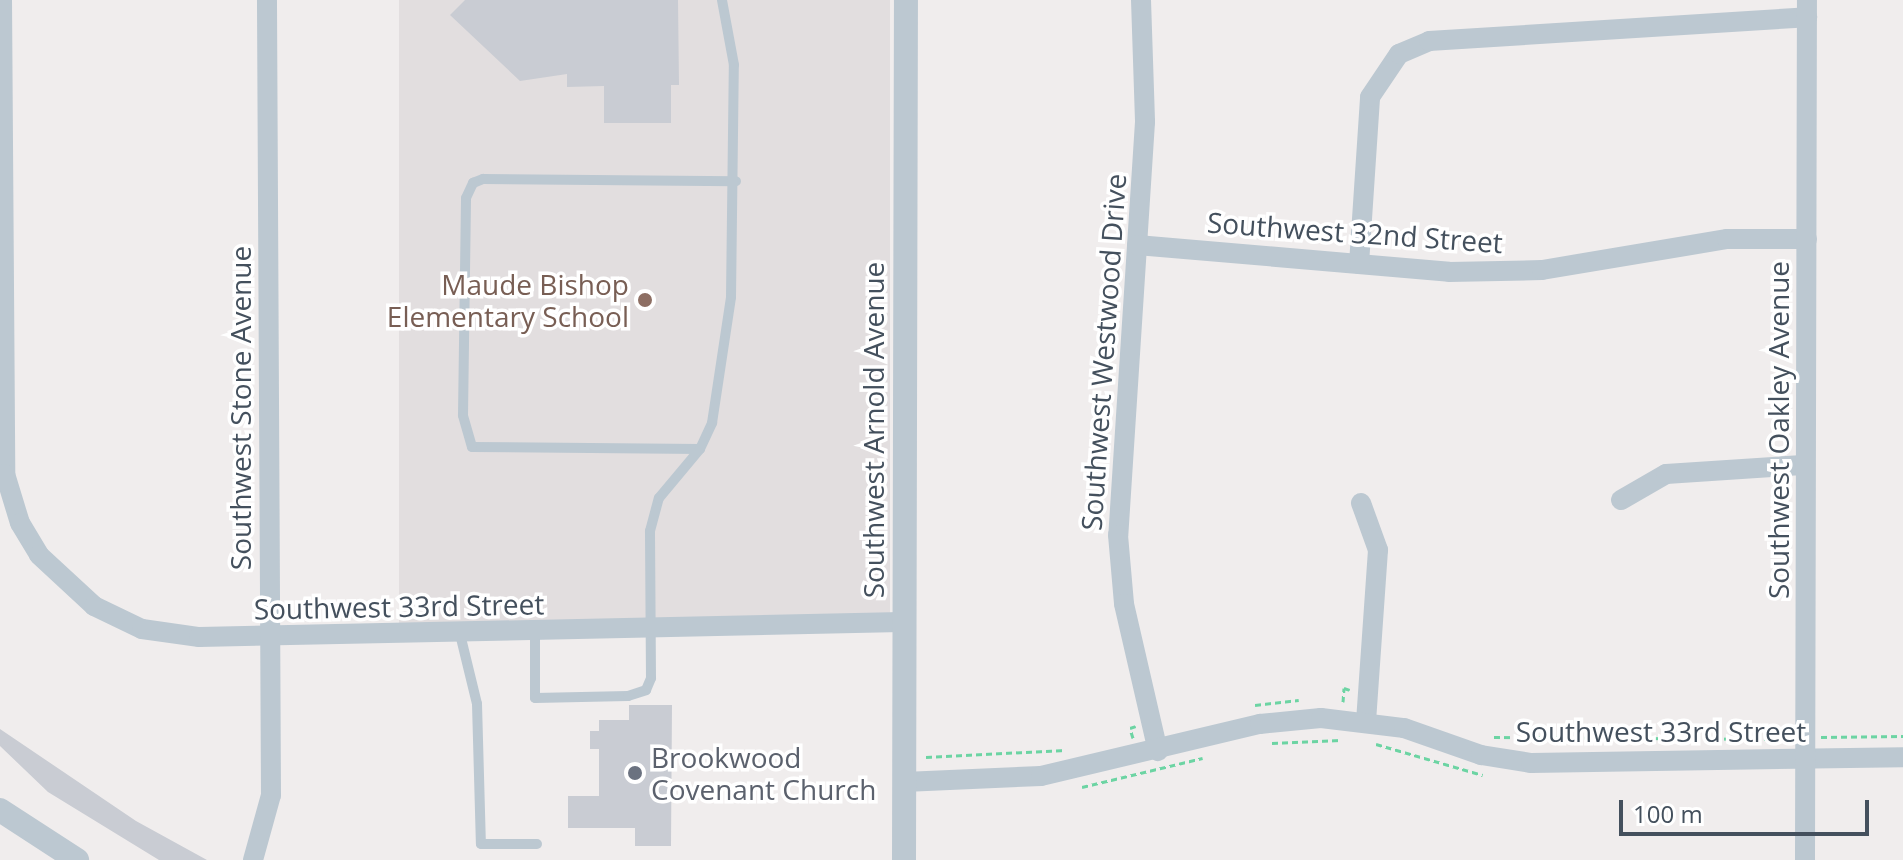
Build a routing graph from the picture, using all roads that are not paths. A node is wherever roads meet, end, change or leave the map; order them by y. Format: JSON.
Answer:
{"nodes":[{"id":1,"x":2,"y":0,"type":"edge"},
{"id":2,"x":267,"y":0,"type":"edge"},
{"id":3,"x":722,"y":0,"type":"edge"},
{"id":4,"x":906,"y":0,"type":"edge"},
{"id":5,"x":1141,"y":0,"type":"edge"},
{"id":6,"x":1807,"y":8,"type":"edge"},
{"id":7,"x":736,"y":181,"type":"junction"},
{"id":8,"x":1807,"y":239,"type":"junction"},
{"id":9,"x":1137,"y":245,"type":"junction"},
{"id":10,"x":1359,"y":264,"type":"junction"},
{"id":11,"x":700,"y":449,"type":"junction"},
{"id":12,"x":1803,"y":465,"type":"junction"},
{"id":13,"x":1621,"y":500,"type":"dead end"},
{"id":14,"x":1361,"y":503,"type":"dead end"},
{"id":15,"x":902,"y":622,"type":"junction"},
{"id":16,"x":650,"y":631,"type":"junction"},
{"id":17,"x":535,"y":632,"type":"junction"},
{"id":18,"x":460,"y":634,"type":"junction"},
{"id":19,"x":269,"y":636,"type":"junction"},
{"id":20,"x":1366,"y":721,"type":"junction"},
{"id":21,"x":1805,"y":748,"type":"junction"},
{"id":22,"x":1158,"y":751,"type":"junction"},
{"id":23,"x":1903,"y":757,"type":"edge"},
{"id":24,"x":904,"y":782,"type":"junction"},
{"id":25,"x":0,"y":810,"type":"edge"},
{"id":26,"x":537,"y":844,"type":"dead end"},
{"id":27,"x":77,"y":860,"type":"edge"},
{"id":28,"x":253,"y":860,"type":"edge"},
{"id":29,"x":904,"y":860,"type":"edge"},
{"id":30,"x":1805,"y":860,"type":"edge"}],
"edges":[{"from":1,"to":19,"type":"street","name":"Southwest 33rd Street"},
{"from":2,"to":19,"type":"street","name":"Southwest Stone Avenue"},
{"from":3,"to":7,"type":"lane"},
{"from":4,"to":15,"type":"street","name":"Southwest Arnold Avenue"},
{"from":5,"to":9,"type":"street","name":"Southwest Westwood Drive"},
{"from":6,"to":8,"type":"street","name":"Southwest Oakley Avenue"},
{"from":6,"to":10,"type":"street"},
{"from":7,"to":11,"type":"lane"},
{"from":7,"to":11,"type":"lane"},
{"from":8,"to":10,"type":"street","name":"Southwest 32nd Street"},
{"from":8,"to":12,"type":"street","name":"Southwest Oakley Avenue"},
{"from":9,"to":10,"type":"street","name":"Southwest 32nd Street"},
{"from":9,"to":22,"type":"street","name":"Southwest Westwood Drive"},
{"from":11,"to":16,"type":"lane"},
{"from":12,"to":13,"type":"street"},
{"from":12,"to":21,"type":"street","name":"Southwest Oakley Avenue"},
{"from":14,"to":20,"type":"street"},
{"from":15,"to":16,"type":"street","name":"Southwest 33rd Street"},
{"from":15,"to":24,"type":"street","name":"Southwest Arnold Avenue"},
{"from":16,"to":17,"type":"street","name":"Southwest 33rd Street"},
{"from":16,"to":17,"type":"lane"},
{"from":17,"to":18,"type":"street","name":"Southwest 33rd Street"},
{"from":18,"to":19,"type":"street","name":"Southwest 33rd Street"},
{"from":18,"to":26,"type":"lane"},
{"from":19,"to":28,"type":"street","name":"Southwest Stone Avenue"},
{"from":20,"to":21,"type":"street","name":"Southwest 33rd Street"},
{"from":20,"to":22,"type":"street","name":"Southwest 33rd Street"},
{"from":21,"to":23,"type":"street","name":"Southwest 33rd Street"},
{"from":21,"to":30,"type":"street","name":"Southwest Oakley Avenue"},
{"from":22,"to":24,"type":"street","name":"Southwest 33rd Street"},
{"from":24,"to":29,"type":"street","name":"Southwest Arnold Avenue"},
{"from":25,"to":27,"type":"street"}]}
